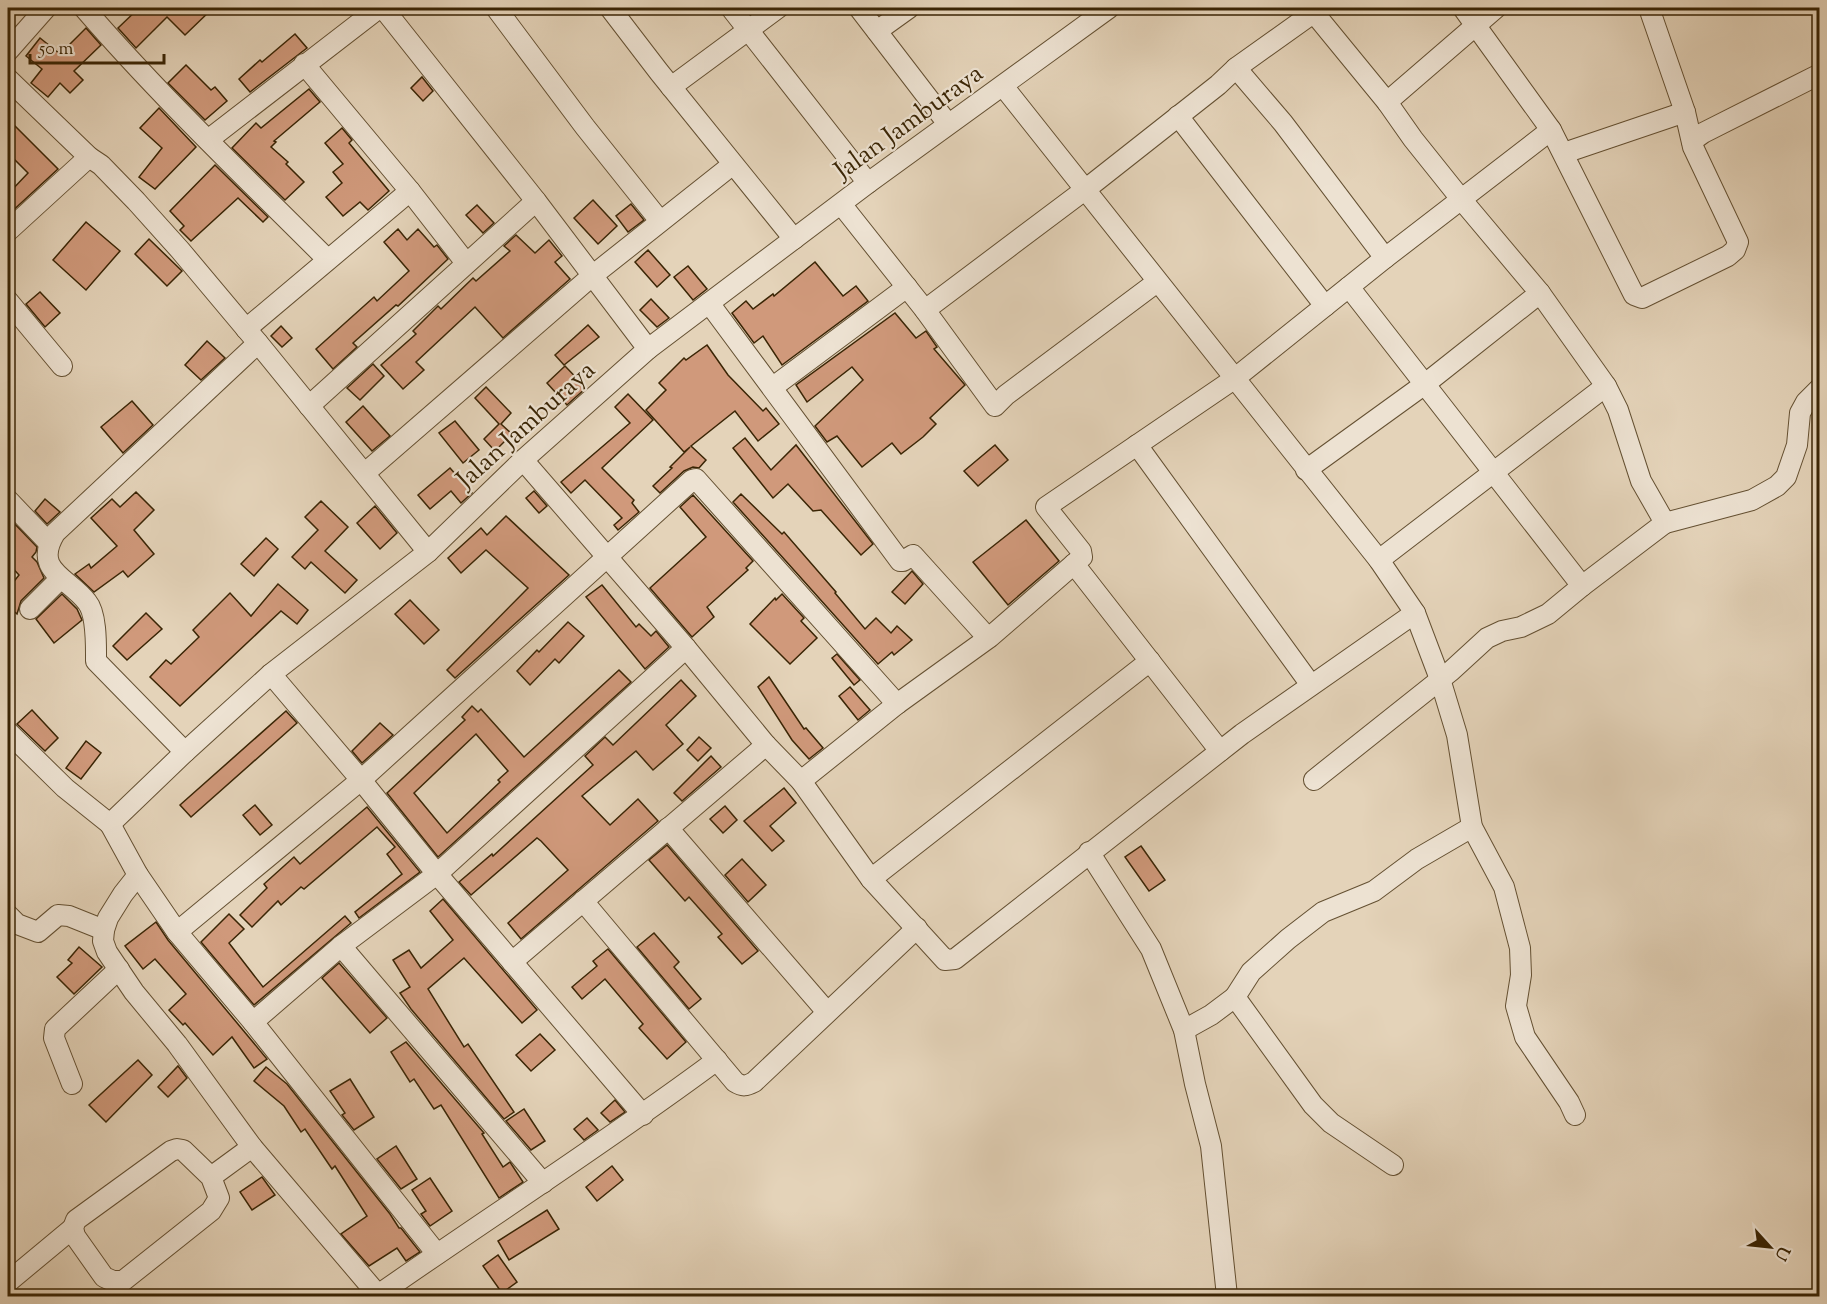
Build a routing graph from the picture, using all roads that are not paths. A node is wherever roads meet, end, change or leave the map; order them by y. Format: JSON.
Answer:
{"nodes":[{"id":1,"x":46,"y":8,"type":"edge"},
{"id":2,"x":84,"y":8,"type":"edge"},
{"id":3,"x":381,"y":8,"type":"edge"},
{"id":4,"x":496,"y":8,"type":"edge"},
{"id":5,"x":610,"y":8,"type":"edge"},
{"id":6,"x":731,"y":8,"type":"edge"},
{"id":7,"x":778,"y":8,"type":"edge"},
{"id":8,"x":859,"y":8,"type":"edge"},
{"id":9,"x":909,"y":8,"type":"edge"},
{"id":10,"x":1109,"y":8,"type":"edge"},
{"id":11,"x":1463,"y":8,"type":"edge"},
{"id":12,"x":1497,"y":8,"type":"edge"},
{"id":13,"x":1648,"y":8,"type":"edge"},
{"id":14,"x":1315,"y":9,"type":"edge"},
{"id":15,"x":1476,"y":25,"type":"junction"},
{"id":16,"x":748,"y":29,"type":"junction"},
{"id":17,"x":878,"y":31,"type":"junction"},
{"id":18,"x":8,"y":51,"type":"edge"},
{"id":19,"x":304,"y":64,"type":"junction"},
{"id":20,"x":1236,"y":68,"type":"junction"},
{"id":21,"x":1820,"y":74,"type":"edge"},
{"id":22,"x":8,"y":79,"type":"edge"},
{"id":23,"x":1003,"y":86,"type":"junction"},
{"id":24,"x":671,"y":87,"type":"junction"},
{"id":25,"x":1387,"y":102,"type":"junction"},
{"id":26,"x":1685,"y":112,"type":"junction"},
{"id":27,"x":1178,"y":116,"type":"junction"},
{"id":28,"x":948,"y":124,"type":"junction"},
{"id":29,"x":1551,"y":130,"type":"junction"},
{"id":30,"x":208,"y":140,"type":"junction"},
{"id":31,"x":1692,"y":141,"type":"junction"},
{"id":32,"x":1564,"y":153,"type":"junction"},
{"id":33,"x":89,"y":157,"type":"junction"},
{"id":34,"x":732,"y":165,"type":"junction"},
{"id":35,"x":868,"y":183,"type":"junction"},
{"id":36,"x":1086,"y":189,"type":"junction"},
{"id":37,"x":410,"y":191,"type":"junction"},
{"id":38,"x":1461,"y":199,"type":"junction"},
{"id":39,"x":536,"y":201,"type":"junction"},
{"id":40,"x":841,"y":204,"type":"junction"},
{"id":41,"x":660,"y":221,"type":"junction"},
{"id":42,"x":8,"y":231,"type":"edge"},
{"id":43,"x":794,"y":239,"type":"junction"},
{"id":44,"x":1385,"y":258,"type":"junction"},
{"id":45,"x":327,"y":259,"type":"junction"},
{"id":46,"x":466,"y":263,"type":"junction"},
{"id":47,"x":592,"y":276,"type":"junction"},
{"id":48,"x":1157,"y":282,"type":"junction"},
{"id":49,"x":907,"y":287,"type":"junction"},
{"id":50,"x":1349,"y":287,"type":"junction"},
{"id":51,"x":1540,"y":293,"type":"junction"},
{"id":52,"x":8,"y":301,"type":"edge"},
{"id":53,"x":709,"y":303,"type":"junction"},
{"id":54,"x":1325,"y":306,"type":"junction"},
{"id":55,"x":925,"y":310,"type":"junction"},
{"id":56,"x":252,"y":336,"type":"junction"},
{"id":57,"x":648,"y":349,"type":"junction"},
{"id":58,"x":62,"y":366,"type":"dead end"},
{"id":59,"x":1234,"y":379,"type":"junction"},
{"id":60,"x":1425,"y":384,"type":"junction"},
{"id":61,"x":1606,"y":386,"type":"junction"},
{"id":62,"x":773,"y":387,"type":"junction"},
{"id":63,"x":1820,"y":387,"type":"edge"},
{"id":64,"x":309,"y":406,"type":"junction"},
{"id":65,"x":1137,"y":445,"type":"junction"},
{"id":66,"x":523,"y":460,"type":"junction"},
{"id":67,"x":1306,"y":470,"type":"junction"},
{"id":68,"x":365,"y":473,"type":"junction"},
{"id":69,"x":1493,"y":474,"type":"junction"},
{"id":70,"x":8,"y":500,"type":"edge"},
{"id":71,"x":1665,"y":523,"type":"junction"},
{"id":72,"x":49,"y":543,"type":"junction"},
{"id":73,"x":428,"y":552,"type":"junction"},
{"id":74,"x":606,"y":557,"type":"junction"},
{"id":75,"x":1379,"y":560,"type":"junction"},
{"id":76,"x":1074,"y":564,"type":"junction"},
{"id":77,"x":60,"y":579,"type":"junction"},
{"id":78,"x":1582,"y":586,"type":"junction"},
{"id":79,"x":30,"y":609,"type":"dead end"},
{"id":80,"x":1415,"y":613,"type":"junction"},
{"id":81,"x":988,"y":638,"type":"junction"},
{"id":82,"x":686,"y":648,"type":"junction"},
{"id":83,"x":1150,"y":661,"type":"junction"},
{"id":84,"x":271,"y":674,"type":"junction"},
{"id":85,"x":1440,"y":680,"type":"junction"},
{"id":86,"x":1311,"y":686,"type":"junction"},
{"id":87,"x":897,"y":704,"type":"junction"},
{"id":88,"x":8,"y":732,"type":"edge"},
{"id":89,"x":766,"y":745,"type":"junction"},
{"id":90,"x":190,"y":748,"type":"junction"},
{"id":91,"x":1220,"y":751,"type":"junction"},
{"id":92,"x":361,"y":780,"type":"junction"},
{"id":93,"x":1314,"y":780,"type":"dead end"},
{"id":94,"x":801,"y":781,"type":"junction"},
{"id":95,"x":110,"y":825,"type":"junction"},
{"id":96,"x":1472,"y":827,"type":"junction"},
{"id":97,"x":668,"y":828,"type":"junction"},
{"id":98,"x":1089,"y":852,"type":"junction"},
{"id":99,"x":437,"y":874,"type":"junction"},
{"id":100,"x":138,"y":875,"type":"junction"},
{"id":101,"x":871,"y":879,"type":"junction"},
{"id":102,"x":583,"y":901,"type":"junction"},
{"id":103,"x":8,"y":915,"type":"edge"},
{"id":104,"x":917,"y":928,"type":"junction"},
{"id":105,"x":104,"y":930,"type":"junction"},
{"id":106,"x":177,"y":932,"type":"junction"},
{"id":107,"x":341,"y":945,"type":"junction"},
{"id":108,"x":512,"y":962,"type":"junction"},
{"id":109,"x":119,"y":969,"type":"junction"},
{"id":110,"x":1235,"y":997,"type":"junction"},
{"id":111,"x":827,"y":1012,"type":"junction"},
{"id":112,"x":253,"y":1022,"type":"junction"},
{"id":113,"x":1184,"y":1030,"type":"junction"},
{"id":114,"x":717,"y":1060,"type":"junction"},
{"id":115,"x":72,"y":1084,"type":"dead end"},
{"id":116,"x":643,"y":1115,"type":"junction"},
{"id":117,"x":1575,"y":1115,"type":"dead end"},
{"id":118,"x":252,"y":1147,"type":"junction"},
{"id":119,"x":1393,"y":1164,"type":"dead end"},
{"id":120,"x":211,"y":1177,"type":"junction"},
{"id":121,"x":543,"y":1183,"type":"junction"},
{"id":122,"x":73,"y":1228,"type":"junction"},
{"id":123,"x":437,"y":1254,"type":"junction"},
{"id":124,"x":8,"y":1282,"type":"edge"},
{"id":125,"x":378,"y":1296,"type":"edge"},
{"id":126,"x":1227,"y":1296,"type":"edge"}],
"edges":[{"from":1,"to":18,"type":"street"},
{"from":2,"to":30,"type":"street"},
{"from":3,"to":19,"type":"street"},
{"from":3,"to":39,"type":"street"},
{"from":4,"to":41,"type":"street"},
{"from":5,"to":24,"type":"street"},
{"from":6,"to":16,"type":"street"},
{"from":7,"to":16,"type":"street"},
{"from":8,"to":17,"type":"street"},
{"from":9,"to":17,"type":"street"},
{"from":10,"to":23,"type":"street","name":"Jalan Jamburaya"},
{"from":11,"to":15,"type":"street"},
{"from":12,"to":15,"type":"street"},
{"from":13,"to":26,"type":"street"},
{"from":14,"to":20,"type":"street"},
{"from":14,"to":25,"type":"street"},
{"from":15,"to":25,"type":"street"},
{"from":15,"to":29,"type":"street"},
{"from":16,"to":24,"type":"street"},
{"from":16,"to":35,"type":"street"},
{"from":17,"to":28,"type":"street"},
{"from":19,"to":30,"type":"street"},
{"from":19,"to":37,"type":"street"},
{"from":20,"to":27,"type":"street"},
{"from":20,"to":44,"type":"street"},
{"from":21,"to":31,"type":"street"},
{"from":22,"to":33,"type":"street"},
{"from":23,"to":28,"type":"street","name":"Jalan Jamburaya"},
{"from":23,"to":36,"type":"street"},
{"from":24,"to":34,"type":"street"},
{"from":25,"to":38,"type":"street"},
{"from":26,"to":31,"type":"street"},
{"from":26,"to":32,"type":"street"},
{"from":27,"to":36,"type":"street"},
{"from":27,"to":54,"type":"street"},
{"from":28,"to":35,"type":"street","name":"Jalan Jamburaya"},
{"from":29,"to":32,"type":"street"},
{"from":29,"to":38,"type":"street"},
{"from":30,"to":45,"type":"street"},
{"from":31,"to":32,"type":"street"},
{"from":33,"to":42,"type":"street"},
{"from":33,"to":56,"type":"street"},
{"from":34,"to":41,"type":"street"},
{"from":34,"to":43,"type":"street"},
{"from":35,"to":40,"type":"street","name":"Jalan Jamburaya"},
{"from":36,"to":48,"type":"street"},
{"from":36,"to":55,"type":"street"},
{"from":37,"to":45,"type":"street"},
{"from":37,"to":46,"type":"street"},
{"from":38,"to":44,"type":"street"},
{"from":38,"to":51,"type":"street"},
{"from":39,"to":46,"type":"street"},
{"from":39,"to":47,"type":"street"},
{"from":40,"to":43,"type":"street","name":"Jalan Jamburaya"},
{"from":40,"to":49,"type":"street"},
{"from":41,"to":47,"type":"street"},
{"from":43,"to":53,"type":"street","name":"Jalan Jamburaya"},
{"from":44,"to":50,"type":"street"},
{"from":45,"to":56,"type":"street"},
{"from":46,"to":64,"type":"street"},
{"from":47,"to":57,"type":"street"},
{"from":47,"to":68,"type":"street"},
{"from":48,"to":55,"type":"street"},
{"from":48,"to":59,"type":"street"},
{"from":49,"to":55,"type":"street"},
{"from":49,"to":62,"type":"street"},
{"from":50,"to":54,"type":"street"},
{"from":50,"to":60,"type":"street"},
{"from":51,"to":60,"type":"street"},
{"from":51,"to":61,"type":"street"},
{"from":52,"to":58,"type":"street"},
{"from":53,"to":57,"type":"street","name":"Jalan Jamburaya"},
{"from":53,"to":62,"type":"street"},
{"from":54,"to":59,"type":"street"},
{"from":56,"to":64,"type":"street"},
{"from":56,"to":72,"type":"street"},
{"from":57,"to":66,"type":"street","name":"Jalan Jamburaya"},
{"from":59,"to":65,"type":"street"},
{"from":59,"to":67,"type":"street"},
{"from":60,"to":67,"type":"street"},
{"from":60,"to":69,"type":"street"},
{"from":61,"to":69,"type":"street"},
{"from":61,"to":71,"type":"street"},
{"from":62,"to":81,"type":"street"},
{"from":63,"to":71,"type":"street"},
{"from":64,"to":68,"type":"street"},
{"from":65,"to":76,"type":"street"},
{"from":65,"to":86,"type":"street"},
{"from":66,"to":73,"type":"street","name":"Jalan Jamburaya"},
{"from":66,"to":74,"type":"street"},
{"from":67,"to":75,"type":"street"},
{"from":68,"to":73,"type":"street"},
{"from":69,"to":75,"type":"street"},
{"from":69,"to":78,"type":"street"},
{"from":70,"to":72,"type":"street"},
{"from":71,"to":78,"type":"street"},
{"from":72,"to":77,"type":"street"},
{"from":73,"to":84,"type":"street","name":"Jalan Jamburaya"},
{"from":74,"to":82,"type":"street"},
{"from":74,"to":87,"type":"street"},
{"from":74,"to":92,"type":"street"},
{"from":75,"to":80,"type":"street"},
{"from":76,"to":81,"type":"street"},
{"from":76,"to":83,"type":"street"},
{"from":77,"to":79,"type":"street"},
{"from":77,"to":90,"type":"street"},
{"from":78,"to":85,"type":"street"},
{"from":80,"to":85,"type":"street"},
{"from":80,"to":86,"type":"street"},
{"from":81,"to":87,"type":"street"},
{"from":82,"to":89,"type":"street"},
{"from":82,"to":99,"type":"street"},
{"from":83,"to":91,"type":"street"},
{"from":83,"to":101,"type":"street"},
{"from":84,"to":90,"type":"street","name":"Jalan Jamburaya"},
{"from":84,"to":92,"type":"street"},
{"from":85,"to":93,"type":"street"},
{"from":85,"to":96,"type":"street"},
{"from":86,"to":91,"type":"street"},
{"from":87,"to":94,"type":"street"},
{"from":88,"to":95,"type":"street"},
{"from":89,"to":94,"type":"street"},
{"from":89,"to":97,"type":"street"},
{"from":90,"to":95,"type":"street","name":"Jalan Jamburaya"},
{"from":91,"to":98,"type":"street"},
{"from":92,"to":99,"type":"street"},
{"from":92,"to":106,"type":"street"},
{"from":94,"to":101,"type":"street"},
{"from":95,"to":100,"type":"street"},
{"from":96,"to":110,"type":"street"},
{"from":96,"to":117,"type":"street"},
{"from":97,"to":102,"type":"street"},
{"from":97,"to":111,"type":"street"},
{"from":98,"to":104,"type":"street"},
{"from":98,"to":113,"type":"street"},
{"from":99,"to":107,"type":"street"},
{"from":99,"to":108,"type":"street"},
{"from":100,"to":105,"type":"street"},
{"from":100,"to":106,"type":"street"},
{"from":101,"to":104,"type":"street"},
{"from":102,"to":108,"type":"street"},
{"from":102,"to":114,"type":"street"},
{"from":103,"to":105,"type":"street"},
{"from":104,"to":111,"type":"street"},
{"from":105,"to":109,"type":"street"},
{"from":106,"to":112,"type":"street"},
{"from":107,"to":112,"type":"street"},
{"from":107,"to":121,"type":"street"},
{"from":108,"to":116,"type":"street"},
{"from":109,"to":115,"type":"street"},
{"from":109,"to":118,"type":"street"},
{"from":110,"to":113,"type":"street"},
{"from":110,"to":119,"type":"street"},
{"from":111,"to":114,"type":"street"},
{"from":112,"to":123,"type":"street"},
{"from":113,"to":126,"type":"street"},
{"from":114,"to":116,"type":"street"},
{"from":116,"to":121,"type":"street"},
{"from":118,"to":120,"type":"street"},
{"from":118,"to":125,"type":"street"},
{"from":120,"to":122,"type":"street"},
{"from":120,"to":122,"type":"street"},
{"from":121,"to":123,"type":"street"},
{"from":122,"to":124,"type":"street"},
{"from":123,"to":125,"type":"street"}]}
